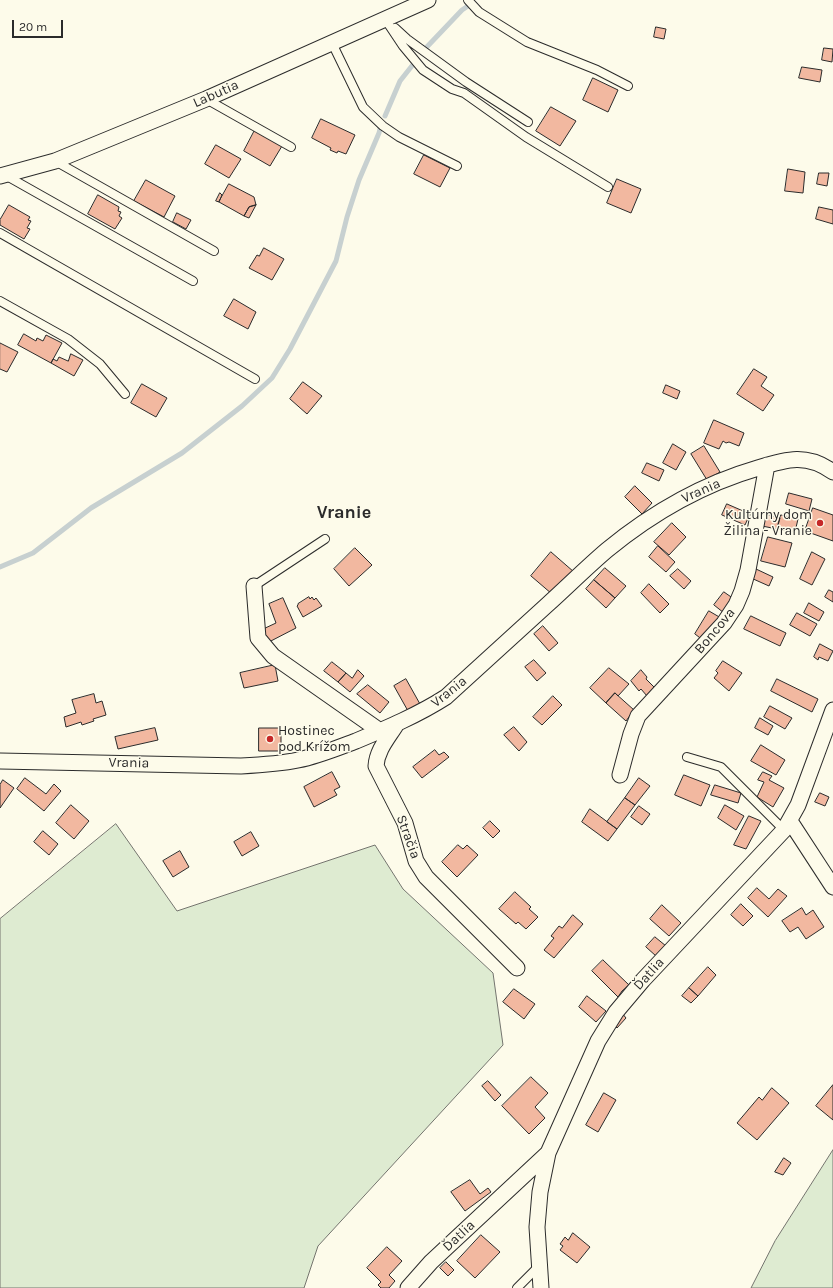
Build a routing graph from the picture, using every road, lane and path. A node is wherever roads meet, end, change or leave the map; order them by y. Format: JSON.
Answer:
{"nodes":[{"id":1,"x":428,"y":0,"type":"edge"},
{"id":2,"x":468,"y":0,"type":"edge"},
{"id":3,"x":385,"y":19,"type":"junction"},
{"id":4,"x":332,"y":43,"type":"junction"},
{"id":5,"x":628,"y":86,"type":"dead end"},
{"id":6,"x":206,"y":99,"type":"junction"},
{"id":7,"x":528,"y":122,"type":"dead end"},
{"id":8,"x":291,"y":147,"type":"dead end"},
{"id":9,"x":55,"y":161,"type":"junction"},
{"id":10,"x":457,"y":166,"type":"dead end"},
{"id":11,"x":2,"y":176,"type":"edge"},
{"id":12,"x":608,"y":187,"type":"dead end"},
{"id":13,"x":0,"y":232,"type":"edge"},
{"id":14,"x":214,"y":251,"type":"dead end"},
{"id":15,"x":192,"y":281,"type":"dead end"},
{"id":16,"x":0,"y":301,"type":"edge"},
{"id":17,"x":255,"y":379,"type":"dead end"},
{"id":18,"x":125,"y":394,"type":"dead end"},
{"id":19,"x":766,"y":465,"type":"junction"},
{"id":20,"x":833,"y":472,"type":"edge"},
{"id":21,"x":325,"y":539,"type":"dead end"},
{"id":22,"x":254,"y":586,"type":"joint"},
{"id":23,"x":833,"y":710,"type":"edge"},
{"id":24,"x":396,"y":725,"type":"junction"},
{"id":25,"x":380,"y":731,"type":"junction"},
{"id":26,"x":687,"y":757,"type":"dead end"},
{"id":27,"x":0,"y":761,"type":"edge"},
{"id":28,"x":620,"y":775,"type":"dead end"},
{"id":29,"x":787,"y":825,"type":"junction"},
{"id":30,"x":833,"y":887,"type":"edge"},
{"id":31,"x":517,"y":968,"type":"dead end"},
{"id":32,"x":548,"y":1153,"type":"junction"},
{"id":33,"x":539,"y":1266,"type":"junction"},
{"id":34,"x":408,"y":1288,"type":"edge"},
{"id":35,"x":517,"y":1288,"type":"edge"},
{"id":36,"x":541,"y":1288,"type":"edge"}],
"edges":[{"from":1,"to":3,"type":"street","name":"Labutia"},
{"from":2,"to":5,"type":"lane"},
{"from":3,"to":4,"type":"street","name":"Labutia"},
{"from":3,"to":7,"type":"lane"},
{"from":3,"to":12,"type":"lane"},
{"from":4,"to":6,"type":"street","name":"Labutia"},
{"from":4,"to":10,"type":"lane"},
{"from":6,"to":8,"type":"lane"},
{"from":6,"to":9,"type":"street","name":"Labutia"},
{"from":9,"to":11,"type":"street","name":"Labutia"},
{"from":9,"to":14,"type":"lane"},
{"from":11,"to":15,"type":"lane"},
{"from":13,"to":17,"type":"lane"},
{"from":16,"to":18,"type":"lane"},
{"from":19,"to":20,"type":"street","name":"Vrania"},
{"from":19,"to":24,"type":"street","name":"Vrania"},
{"from":19,"to":28,"type":"street","name":"Boncova"},
{"from":21,"to":22,"type":"lane"},
{"from":22,"to":25,"type":"street"},
{"from":23,"to":29,"type":"street","name":"Ďatlia"},
{"from":24,"to":25,"type":"street","name":"Vrania"},
{"from":24,"to":31,"type":"street","name":"Stračia"},
{"from":25,"to":27,"type":"street","name":"Vrania"},
{"from":26,"to":29,"type":"lane"},
{"from":29,"to":30,"type":"street"},
{"from":29,"to":32,"type":"street","name":"Ďatlia"},
{"from":32,"to":33,"type":"street","name":"Ďatlia"},
{"from":32,"to":34,"type":"street","name":"Ďatlia"},
{"from":33,"to":35,"type":"lane"},
{"from":33,"to":36,"type":"street","name":"Ďatlia"}]}
